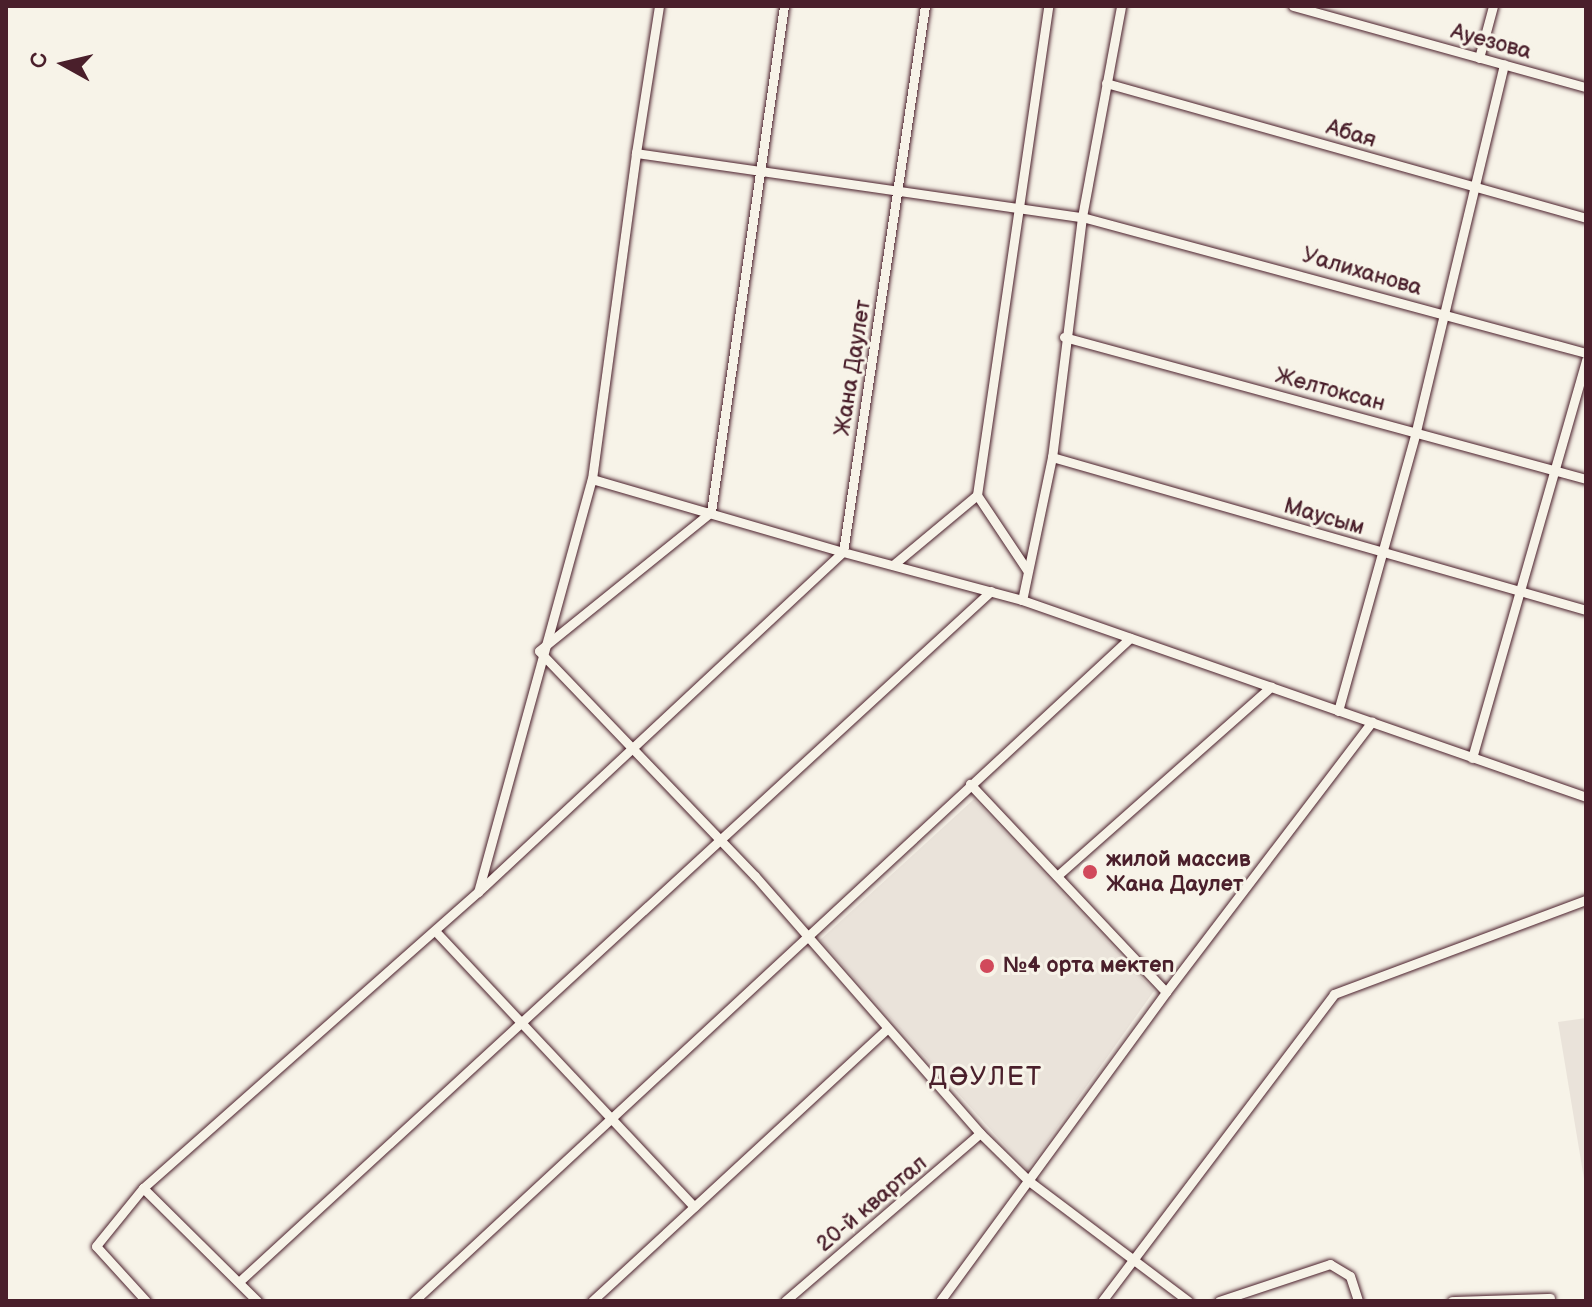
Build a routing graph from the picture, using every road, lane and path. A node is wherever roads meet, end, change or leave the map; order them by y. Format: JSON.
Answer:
{"nodes":[{"id":1,"x":659,"y":6,"type":"edge"},
{"id":2,"x":784,"y":6,"type":"edge"},
{"id":3,"x":925,"y":6,"type":"edge"},
{"id":4,"x":1048,"y":6,"type":"edge"},
{"id":5,"x":1121,"y":6,"type":"edge"},
{"id":6,"x":1293,"y":6,"type":"edge"},
{"id":7,"x":1493,"y":6,"type":"edge"},
{"id":8,"x":1479,"y":58,"type":"junction"},
{"id":9,"x":1504,"y":64,"type":"junction"},
{"id":10,"x":1106,"y":83,"type":"junction"},
{"id":11,"x":1586,"y":87,"type":"edge"},
{"id":12,"x":636,"y":153,"type":"junction"},
{"id":13,"x":759,"y":172,"type":"junction"},
{"id":14,"x":1479,"y":190,"type":"junction"},
{"id":15,"x":899,"y":192,"type":"junction"},
{"id":16,"x":1016,"y":210,"type":"junction"},
{"id":17,"x":1082,"y":217,"type":"junction"},
{"id":18,"x":1586,"y":218,"type":"edge"},
{"id":19,"x":1446,"y":314,"type":"junction"},
{"id":20,"x":1064,"y":337,"type":"junction"},
{"id":21,"x":1586,"y":353,"type":"edge"},
{"id":22,"x":1586,"y":360,"type":"edge"},
{"id":23,"x":1416,"y":431,"type":"junction"},
{"id":24,"x":1052,"y":457,"type":"junction"},
{"id":25,"x":1558,"y":469,"type":"junction"},
{"id":26,"x":592,"y":479,"type":"junction"},
{"id":27,"x":1586,"y":479,"type":"edge"},
{"id":28,"x":977,"y":495,"type":"junction"},
{"id":29,"x":711,"y":512,"type":"junction"},
{"id":30,"x":843,"y":552,"type":"junction"},
{"id":31,"x":1382,"y":552,"type":"junction"},
{"id":32,"x":893,"y":565,"type":"junction"},
{"id":33,"x":1027,"y":570,"type":"junction"},
{"id":34,"x":991,"y":591,"type":"junction"},
{"id":35,"x":1521,"y":592,"type":"junction"},
{"id":36,"x":1022,"y":600,"type":"junction"},
{"id":37,"x":1586,"y":610,"type":"edge"},
{"id":38,"x":1130,"y":638,"type":"junction"},
{"id":39,"x":539,"y":651,"type":"junction"},
{"id":40,"x":1271,"y":687,"type":"junction"},
{"id":41,"x":1338,"y":711,"type":"junction"},
{"id":42,"x":1372,"y":722,"type":"junction"},
{"id":43,"x":634,"y":751,"type":"junction"},
{"id":44,"x":1472,"y":758,"type":"junction"},
{"id":45,"x":970,"y":784,"type":"junction"},
{"id":46,"x":1586,"y":797,"type":"edge"},
{"id":47,"x":720,"y":839,"type":"junction"},
{"id":48,"x":1057,"y":876,"type":"junction"},
{"id":49,"x":478,"y":892,"type":"junction"},
{"id":50,"x":1586,"y":900,"type":"edge"},
{"id":51,"x":438,"y":934,"type":"junction"},
{"id":52,"x":801,"y":937,"type":"junction"},
{"id":53,"x":1166,"y":992,"type":"junction"},
{"id":54,"x":521,"y":1022,"type":"junction"},
{"id":55,"x":887,"y":1029,"type":"junction"},
{"id":56,"x":609,"y":1117,"type":"junction"},
{"id":57,"x":980,"y":1133,"type":"junction"},
{"id":58,"x":1029,"y":1181,"type":"junction"},
{"id":59,"x":143,"y":1188,"type":"junction"},
{"id":60,"x":694,"y":1207,"type":"junction"},
{"id":61,"x":1132,"y":1260,"type":"junction"},
{"id":62,"x":242,"y":1279,"type":"junction"},
{"id":63,"x":603,"y":1291,"type":"junction"},
{"id":64,"x":136,"y":1297,"type":"edge"},
{"id":65,"x":1550,"y":1298,"type":"dead end"},
{"id":66,"x":146,"y":1301,"type":"edge"},
{"id":67,"x":257,"y":1301,"type":"edge"},
{"id":68,"x":414,"y":1301,"type":"edge"},
{"id":69,"x":592,"y":1301,"type":"edge"},
{"id":70,"x":611,"y":1301,"type":"edge"},
{"id":71,"x":785,"y":1301,"type":"edge"},
{"id":72,"x":940,"y":1301,"type":"edge"},
{"id":73,"x":1102,"y":1301,"type":"edge"},
{"id":74,"x":1188,"y":1301,"type":"edge"},
{"id":75,"x":1219,"y":1301,"type":"edge"},
{"id":76,"x":1358,"y":1301,"type":"edge"},
{"id":77,"x":1452,"y":1301,"type":"edge"}],
"edges":[{"from":1,"to":12,"type":"street"},
{"from":2,"to":13,"type":"street"},
{"from":3,"to":15,"type":"street","name":"Жана Даулет"},
{"from":4,"to":16,"type":"street"},
{"from":5,"to":10,"type":"street"},
{"from":6,"to":8,"type":"street","name":"Ауезова"},
{"from":7,"to":8,"type":"street"},
{"from":8,"to":9,"type":"street","name":"Ауезова"},
{"from":9,"to":11,"type":"street","name":"Ауезова"},
{"from":9,"to":14,"type":"street"},
{"from":10,"to":14,"type":"street","name":"Абая"},
{"from":10,"to":17,"type":"street"},
{"from":12,"to":13,"type":"street","name":"Уалиханова"},
{"from":12,"to":26,"type":"street"},
{"from":13,"to":15,"type":"street","name":"Уалиханова"},
{"from":13,"to":29,"type":"street"},
{"from":14,"to":18,"type":"street","name":"Абая"},
{"from":14,"to":19,"type":"street"},
{"from":15,"to":16,"type":"street","name":"Уалиханова"},
{"from":15,"to":30,"type":"street","name":"Жана Даулет"},
{"from":16,"to":17,"type":"street","name":"Уалиханова"},
{"from":16,"to":28,"type":"street"},
{"from":17,"to":19,"type":"street","name":"Уалиханова"},
{"from":17,"to":20,"type":"street"},
{"from":19,"to":21,"type":"street","name":"Уалиханова"},
{"from":19,"to":23,"type":"street"},
{"from":20,"to":23,"type":"street","name":"Желтоксан"},
{"from":20,"to":24,"type":"street"},
{"from":22,"to":25,"type":"street"},
{"from":23,"to":25,"type":"street","name":"Желтоксан"},
{"from":23,"to":31,"type":"street"},
{"from":24,"to":31,"type":"street","name":"Маусым"},
{"from":24,"to":33,"type":"street"},
{"from":25,"to":27,"type":"street","name":"Желтоксан"},
{"from":25,"to":35,"type":"street"},
{"from":26,"to":29,"type":"street"},
{"from":26,"to":39,"type":"street"},
{"from":28,"to":32,"type":"street"},
{"from":28,"to":33,"type":"street"},
{"from":29,"to":30,"type":"street"},
{"from":29,"to":39,"type":"street"},
{"from":30,"to":32,"type":"street"},
{"from":30,"to":43,"type":"street"},
{"from":31,"to":35,"type":"street","name":"Маусым"},
{"from":31,"to":41,"type":"street"},
{"from":32,"to":34,"type":"street"},
{"from":33,"to":36,"type":"street"},
{"from":34,"to":36,"type":"street"},
{"from":34,"to":47,"type":"street"},
{"from":35,"to":37,"type":"street","name":"Маусым"},
{"from":35,"to":44,"type":"street"},
{"from":36,"to":38,"type":"street"},
{"from":38,"to":40,"type":"street"},
{"from":38,"to":45,"type":"street"},
{"from":39,"to":43,"type":"street"},
{"from":39,"to":49,"type":"street"},
{"from":40,"to":41,"type":"street"},
{"from":40,"to":48,"type":"street"},
{"from":41,"to":42,"type":"street"},
{"from":42,"to":44,"type":"street"},
{"from":42,"to":53,"type":"street"},
{"from":43,"to":47,"type":"street"},
{"from":43,"to":49,"type":"street"},
{"from":44,"to":46,"type":"street"},
{"from":45,"to":48,"type":"street"},
{"from":45,"to":52,"type":"street"},
{"from":47,"to":52,"type":"street"},
{"from":47,"to":54,"type":"street"},
{"from":48,"to":53,"type":"street"},
{"from":49,"to":51,"type":"street"},
{"from":50,"to":61,"type":"street"},
{"from":51,"to":54,"type":"street"},
{"from":51,"to":59,"type":"street"},
{"from":52,"to":55,"type":"street"},
{"from":52,"to":56,"type":"street"},
{"from":53,"to":58,"type":"street"},
{"from":54,"to":56,"type":"street"},
{"from":54,"to":62,"type":"street"},
{"from":55,"to":57,"type":"street"},
{"from":55,"to":60,"type":"street"},
{"from":56,"to":60,"type":"street"},
{"from":56,"to":68,"type":"street"},
{"from":57,"to":58,"type":"street"},
{"from":57,"to":71,"type":"street","name":"20-й квартал"},
{"from":58,"to":61,"type":"street"},
{"from":58,"to":72,"type":"street"},
{"from":59,"to":62,"type":"street"},
{"from":59,"to":64,"type":"street"},
{"from":60,"to":63,"type":"street"},
{"from":61,"to":73,"type":"street"},
{"from":61,"to":74,"type":"street"},
{"from":62,"to":67,"type":"street"},
{"from":63,"to":69,"type":"street"},
{"from":63,"to":70,"type":"street"},
{"from":64,"to":66,"type":"street"},
{"from":65,"to":77,"type":"street"},
{"from":75,"to":76,"type":"street"}]}
